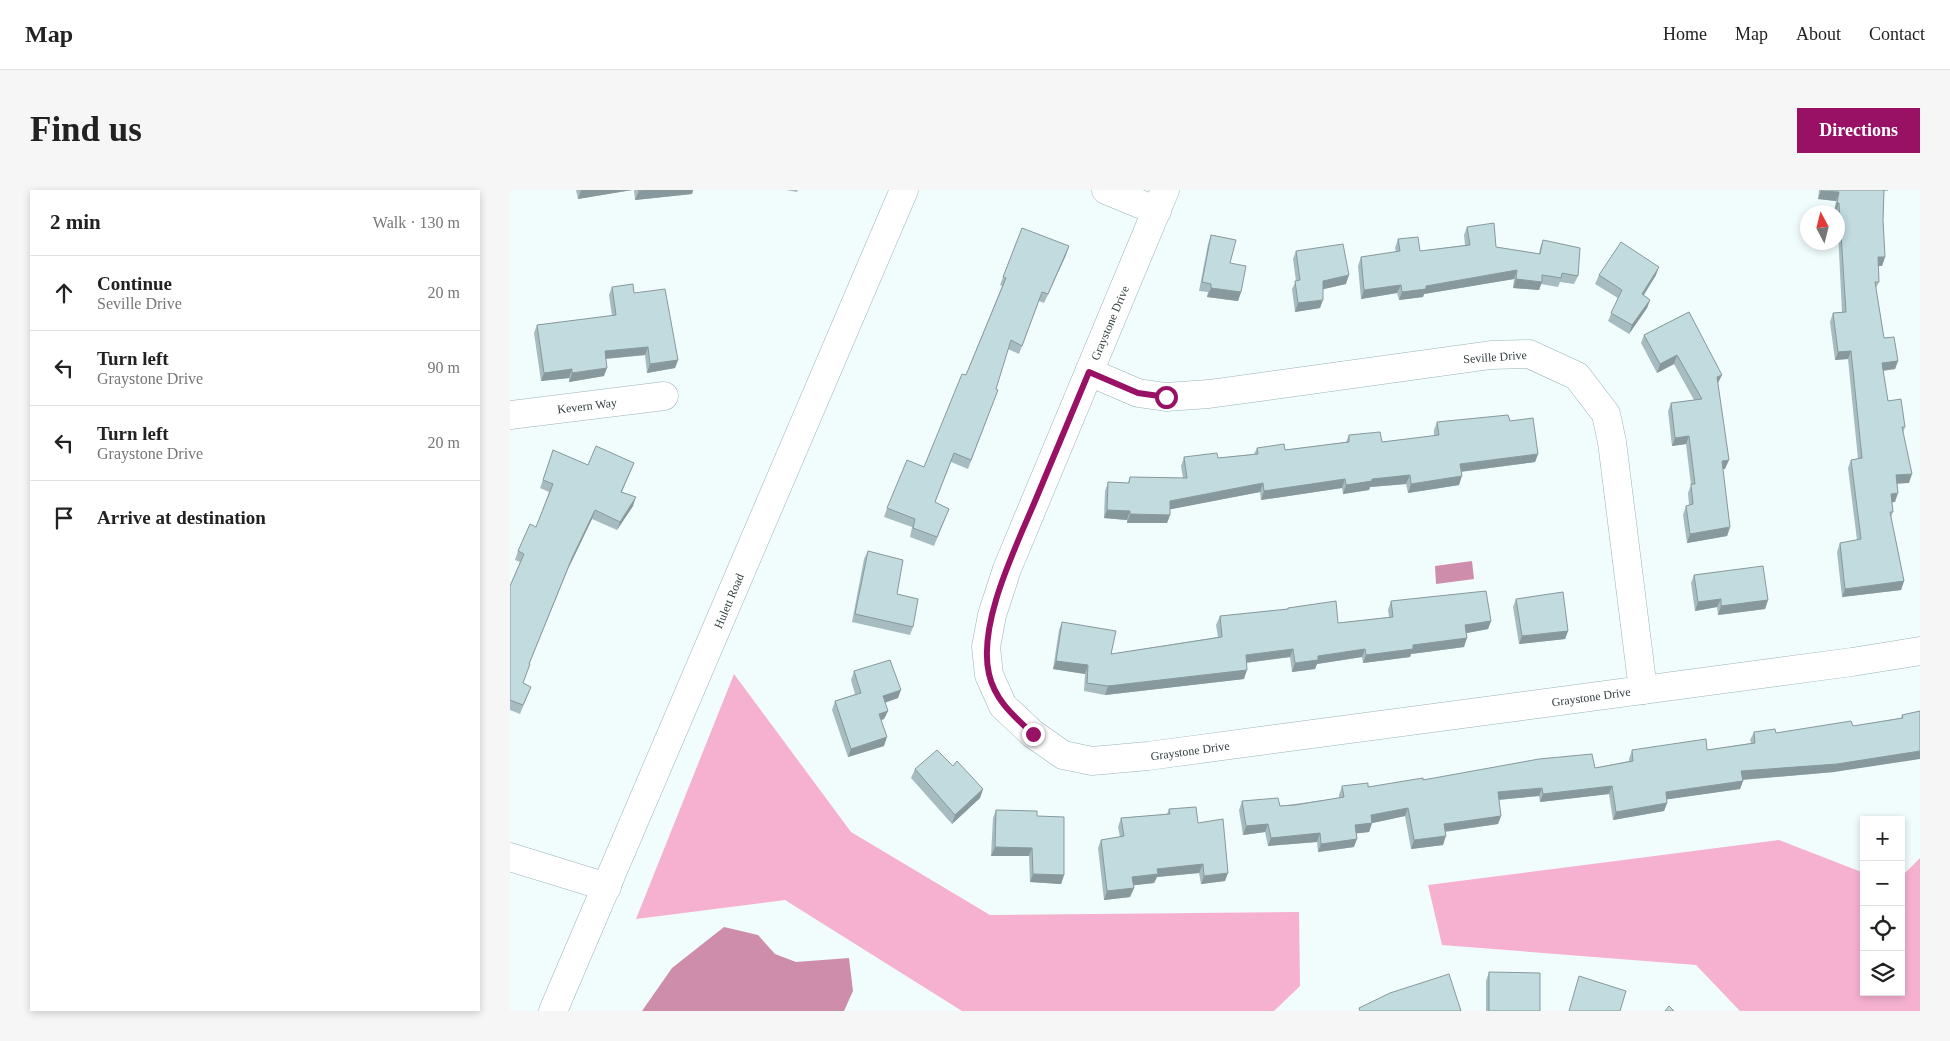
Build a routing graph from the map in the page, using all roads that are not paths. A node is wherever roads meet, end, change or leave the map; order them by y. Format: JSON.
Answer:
{"nodes":[{"id":1,"x":904,"y":190,"type":"edge"},
{"id":2,"x":1106,"y":190,"type":"edge"},
{"id":3,"x":1161,"y":201,"type":"edge"},
{"id":4,"x":1089,"y":372,"type":"junction"},
{"id":5,"x":664,"y":396,"type":"dead end"},
{"id":6,"x":510,"y":415,"type":"edge"},
{"id":7,"x":1920,"y":651,"type":"edge"},
{"id":8,"x":1643,"y":690,"type":"junction"},
{"id":9,"x":510,"y":857,"type":"edge"},
{"id":10,"x":607,"y":887,"type":"junction"},
{"id":11,"x":553,"y":1011,"type":"edge"}],
"edges":[{"from":1,"to":10,"type":"street","name":"Hulett Road"},
{"from":2,"to":3,"type":"street"},
{"from":3,"to":4,"type":"street","name":"Graystone Drive"},
{"from":4,"to":8,"type":"street","name":"Seville Drive"},
{"from":4,"to":8,"type":"street","name":"Graystone Drive"},
{"from":5,"to":6,"type":"street","name":"Kevern Way"},
{"from":7,"to":8,"type":"street","name":"Graystone Drive"},
{"from":9,"to":10,"type":"street"},
{"from":10,"to":11,"type":"street","name":"Hulett Road"}]}
